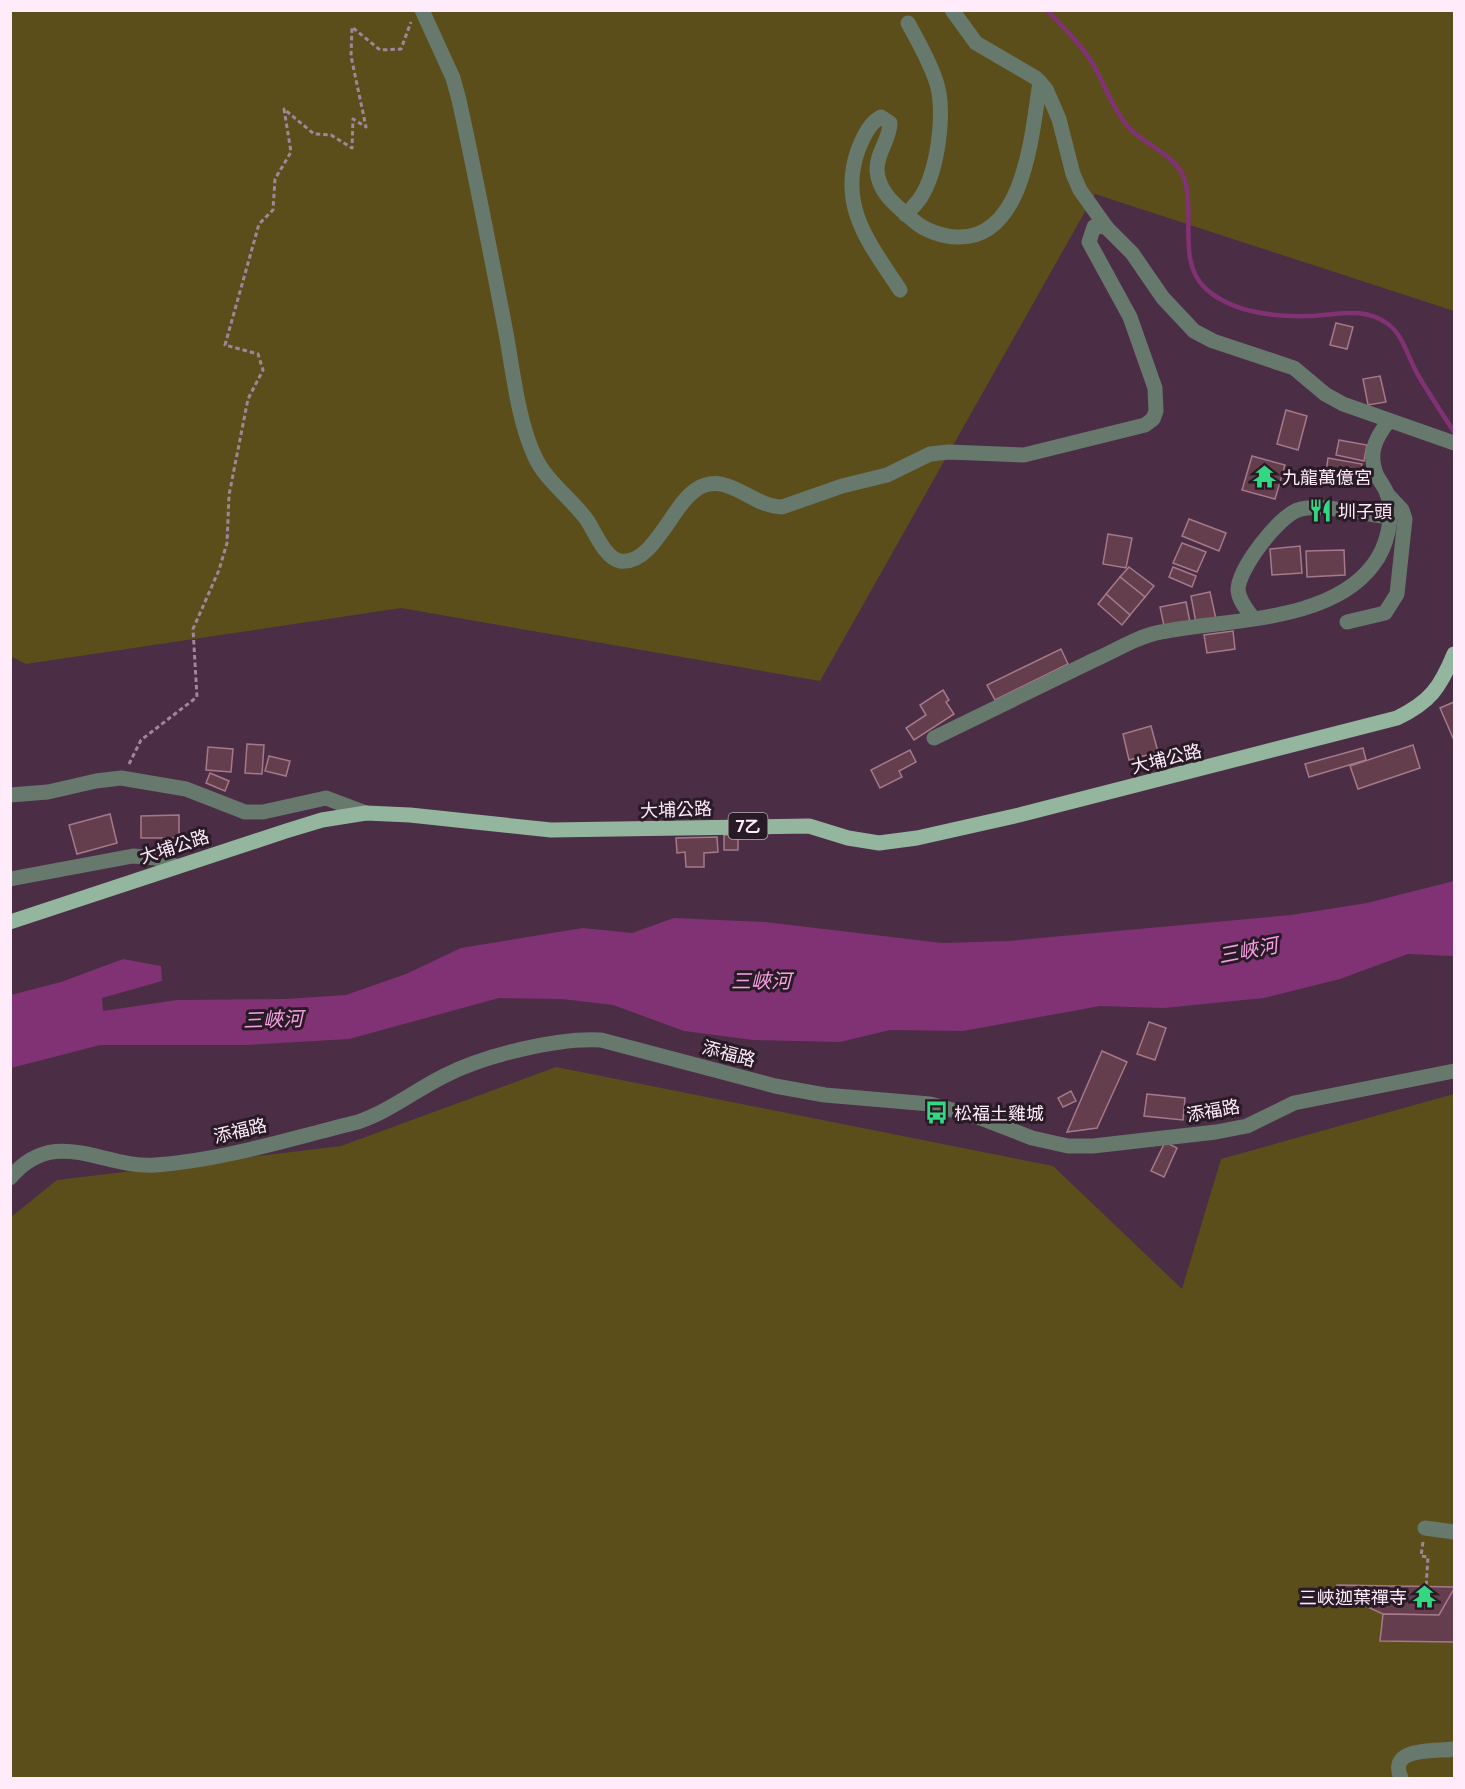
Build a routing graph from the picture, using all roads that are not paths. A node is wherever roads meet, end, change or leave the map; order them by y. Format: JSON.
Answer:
{"nodes":[{"id":1,"x":952,"y":10,"type":"edge"},
{"id":2,"x":422,"y":11,"type":"edge"},
{"id":3,"x":908,"y":22,"type":"dead end"},
{"id":4,"x":1040,"y":82,"type":"junction"},
{"id":5,"x":906,"y":215,"type":"junction"},
{"id":6,"x":1107,"y":228,"type":"junction"},
{"id":7,"x":900,"y":290,"type":"dead end"},
{"id":8,"x":1388,"y":422,"type":"junction"},
{"id":9,"x":1455,"y":443,"type":"edge"},
{"id":10,"x":1387,"y":494,"type":"junction"},
{"id":11,"x":1382,"y":516,"type":"dead end"},
{"id":12,"x":1253,"y":618,"type":"junction"},
{"id":13,"x":1347,"y":622,"type":"dead end"},
{"id":14,"x":1455,"y":654,"type":"edge"},
{"id":15,"x":934,"y":738,"type":"dead end"},
{"id":16,"x":10,"y":795,"type":"edge"},
{"id":17,"x":366,"y":813,"type":"junction"},
{"id":18,"x":175,"y":866,"type":"junction"},
{"id":19,"x":10,"y":879,"type":"edge"},
{"id":20,"x":10,"y":922,"type":"edge"},
{"id":21,"x":1455,"y":1071,"type":"edge"},
{"id":22,"x":10,"y":1178,"type":"edge"},
{"id":23,"x":1425,"y":1528,"type":"road end"},
{"id":24,"x":1455,"y":1532,"type":"edge"},
{"id":25,"x":1455,"y":1749,"type":"edge"},
{"id":26,"x":1401,"y":1779,"type":"edge"}],
"edges":[{"from":1,"to":4,"type":"street"},
{"from":2,"to":6,"type":"street"},
{"from":3,"to":5,"type":"street"},
{"from":4,"to":5,"type":"street"},
{"from":4,"to":6,"type":"street"},
{"from":5,"to":7,"type":"street"},
{"from":6,"to":8,"type":"street"},
{"from":8,"to":9,"type":"street"},
{"from":8,"to":10,"type":"street"},
{"from":10,"to":12,"type":"street"},
{"from":10,"to":13,"type":"street"},
{"from":11,"to":12,"type":"street"},
{"from":12,"to":15,"type":"street"},
{"from":14,"to":17,"type":"main road","name":"大埔公路","number":"7乙"},
{"from":16,"to":17,"type":"street"},
{"from":17,"to":18,"type":"main road","name":"大埔公路","number":"7乙"},
{"from":18,"to":19,"type":"street"},
{"from":18,"to":20,"type":"main road","name":"大埔公路","number":"7乙"},
{"from":21,"to":22,"type":"street","name":"添福路"},
{"from":23,"to":24,"type":"street"},
{"from":25,"to":26,"type":"street"}]}
